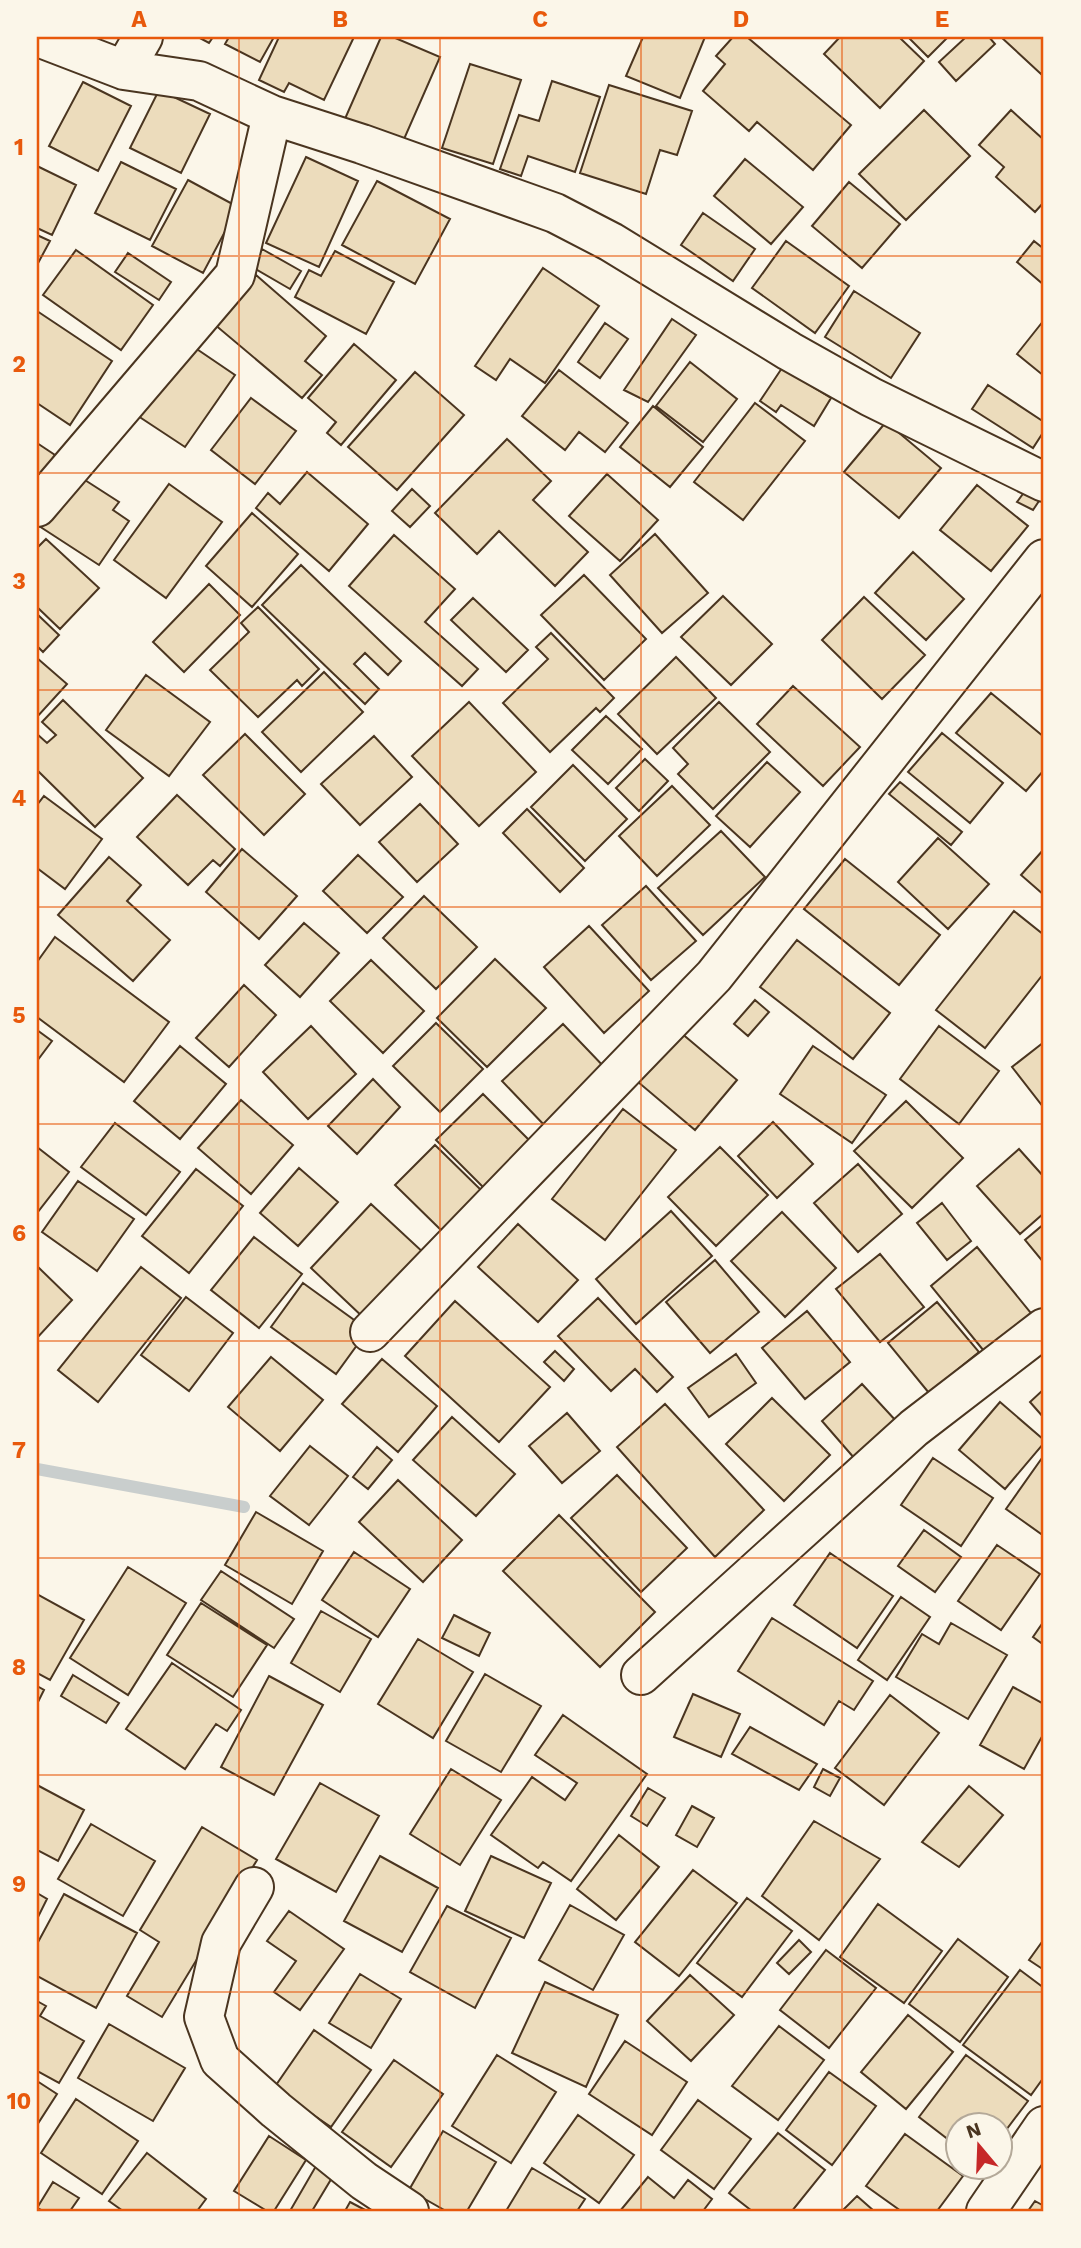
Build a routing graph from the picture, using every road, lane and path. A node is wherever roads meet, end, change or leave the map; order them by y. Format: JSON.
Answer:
{"nodes":[{"id":1,"x":38,"y":37,"type":"edge"},
{"id":2,"x":143,"y":37,"type":"edge"},
{"id":3,"x":124,"y":70,"type":"junction"},
{"id":4,"x":272,"y":115,"type":"junction"},
{"id":5,"x":1044,"y":482,"type":"edge"},
{"id":6,"x":37,"y":507,"type":"edge"},
{"id":7,"x":1044,"y":559,"type":"edge"},
{"id":8,"x":1044,"y":1328,"type":"edge"},
{"id":9,"x":370,"y":1332,"type":"dead end"},
{"id":10,"x":641,"y":1675,"type":"dead end"},
{"id":11,"x":254,"y":1887,"type":"dead end"},
{"id":12,"x":1044,"y":2126,"type":"edge"},
{"id":13,"x":409,"y":2211,"type":"edge"},
{"id":14,"x":986,"y":2211,"type":"edge"}],
"edges":[{"from":1,"to":3,"type":"street"},
{"from":2,"to":3,"type":"street"},
{"from":3,"to":4,"type":"street"},
{"from":4,"to":5,"type":"street"},
{"from":4,"to":6,"type":"street"},
{"from":7,"to":9,"type":"street"},
{"from":8,"to":10,"type":"street"},
{"from":11,"to":13,"type":"street"},
{"from":12,"to":14,"type":"street"}]}
